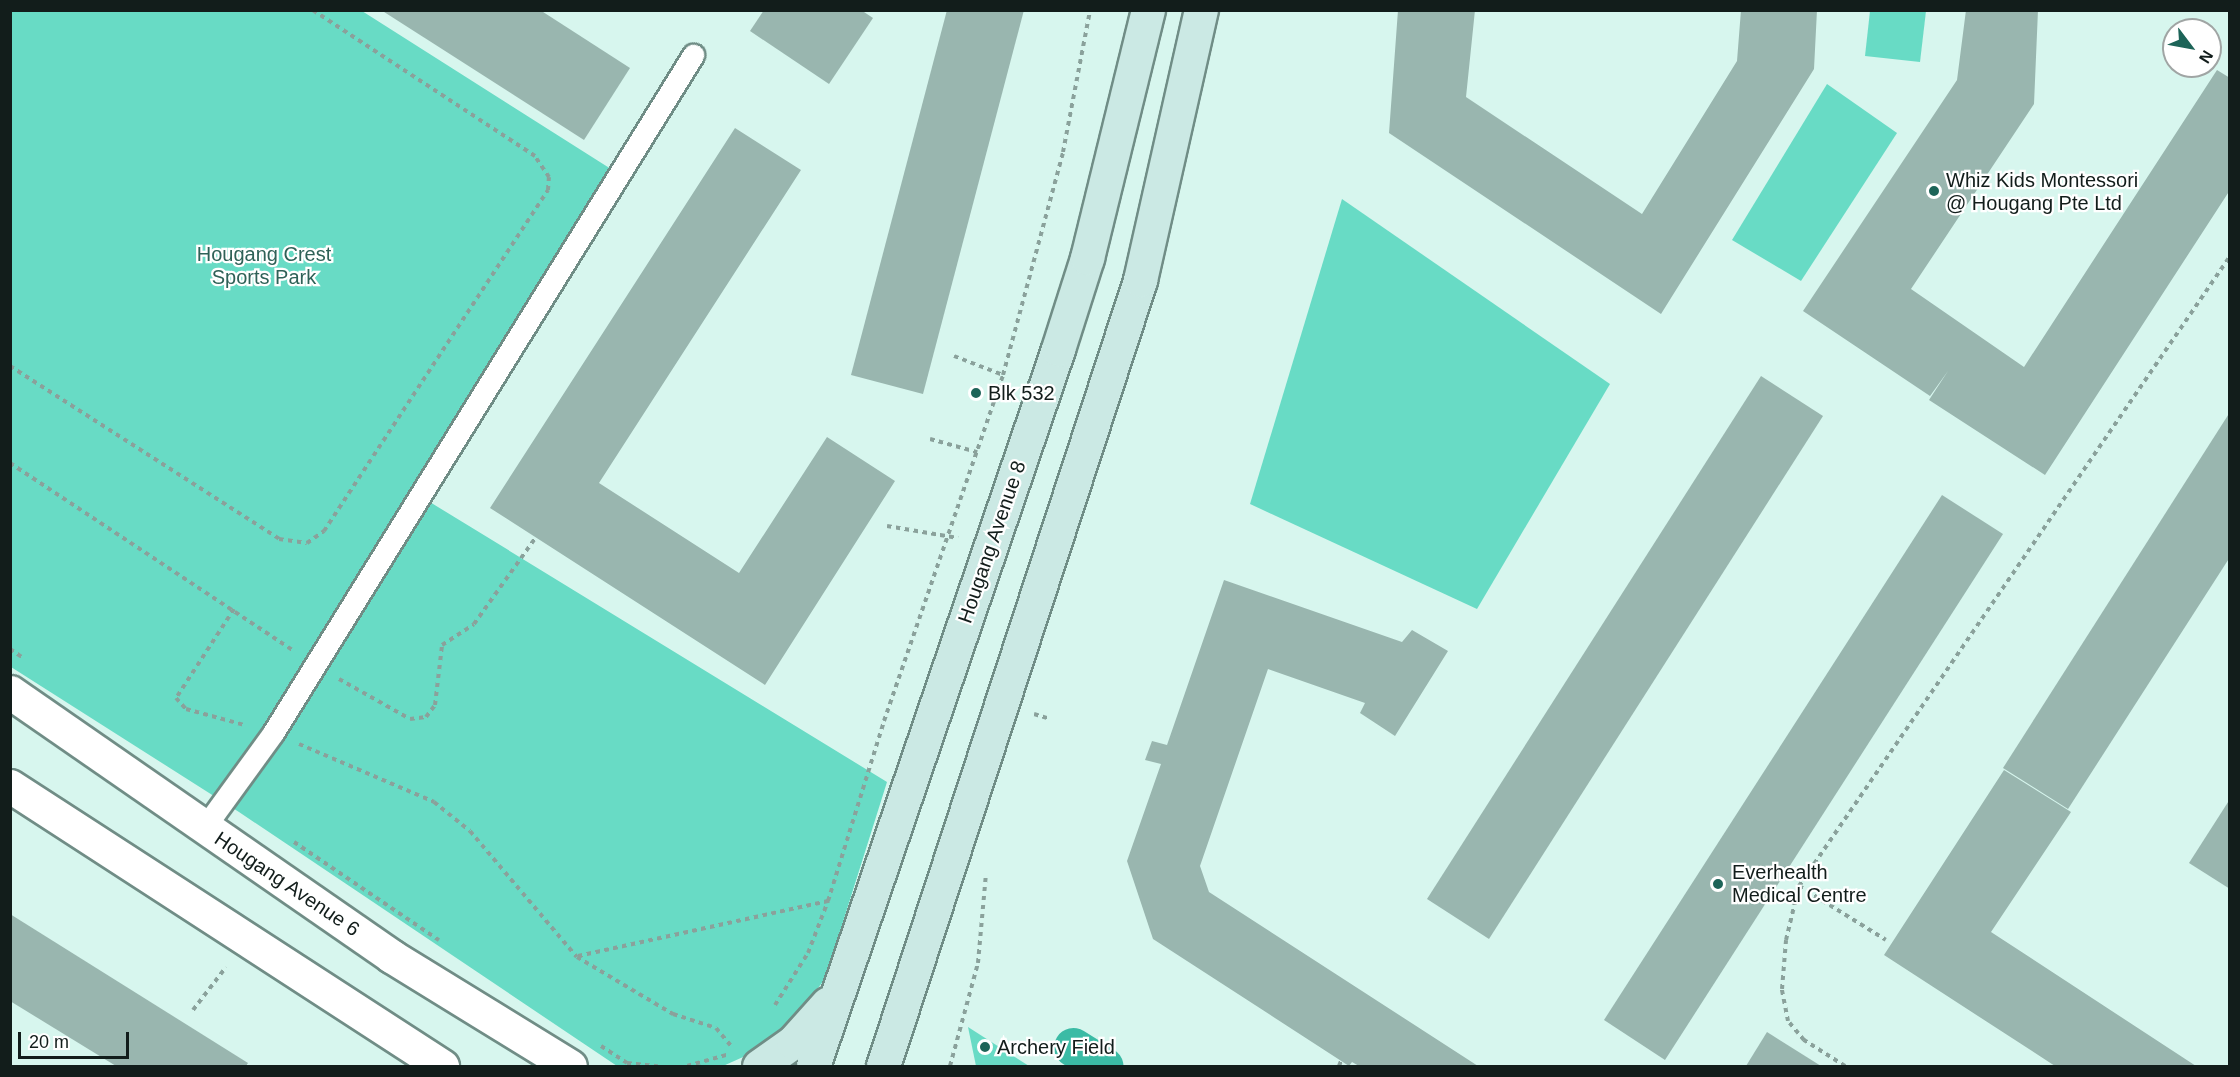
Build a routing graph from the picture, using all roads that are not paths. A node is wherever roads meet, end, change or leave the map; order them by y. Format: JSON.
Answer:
{"nodes":[{"id":1,"x":1148,"y":10,"type":"edge"},
{"id":2,"x":1201,"y":10,"type":"edge"},
{"id":3,"x":693,"y":55,"type":"dead end"},
{"id":4,"x":10,"y":692,"type":"edge"},
{"id":5,"x":10,"y":786,"type":"edge"},
{"id":6,"x":204,"y":828,"type":"junction"},
{"id":7,"x":842,"y":985,"type":"junction"},
{"id":8,"x":744,"y":1054,"type":"edge"},
{"id":9,"x":890,"y":1059,"type":"edge"},
{"id":10,"x":442,"y":1066,"type":"edge"},
{"id":11,"x":570,"y":1066,"type":"edge"},
{"id":12,"x":813,"y":1066,"type":"edge"}],
"edges":[{"from":1,"to":7,"type":"main road","name":"Hougang Avenue 8"},
{"from":2,"to":9,"type":"main road"},
{"from":3,"to":6,"type":"lane"},
{"from":4,"to":6,"type":"street","name":"Hougang Avenue 6"},
{"from":5,"to":10,"type":"street"},
{"from":6,"to":11,"type":"street","name":"Hougang Avenue 6"},
{"from":7,"to":8,"type":"main road"},
{"from":7,"to":12,"type":"main road","name":"Hougang Avenue 8"}]}
